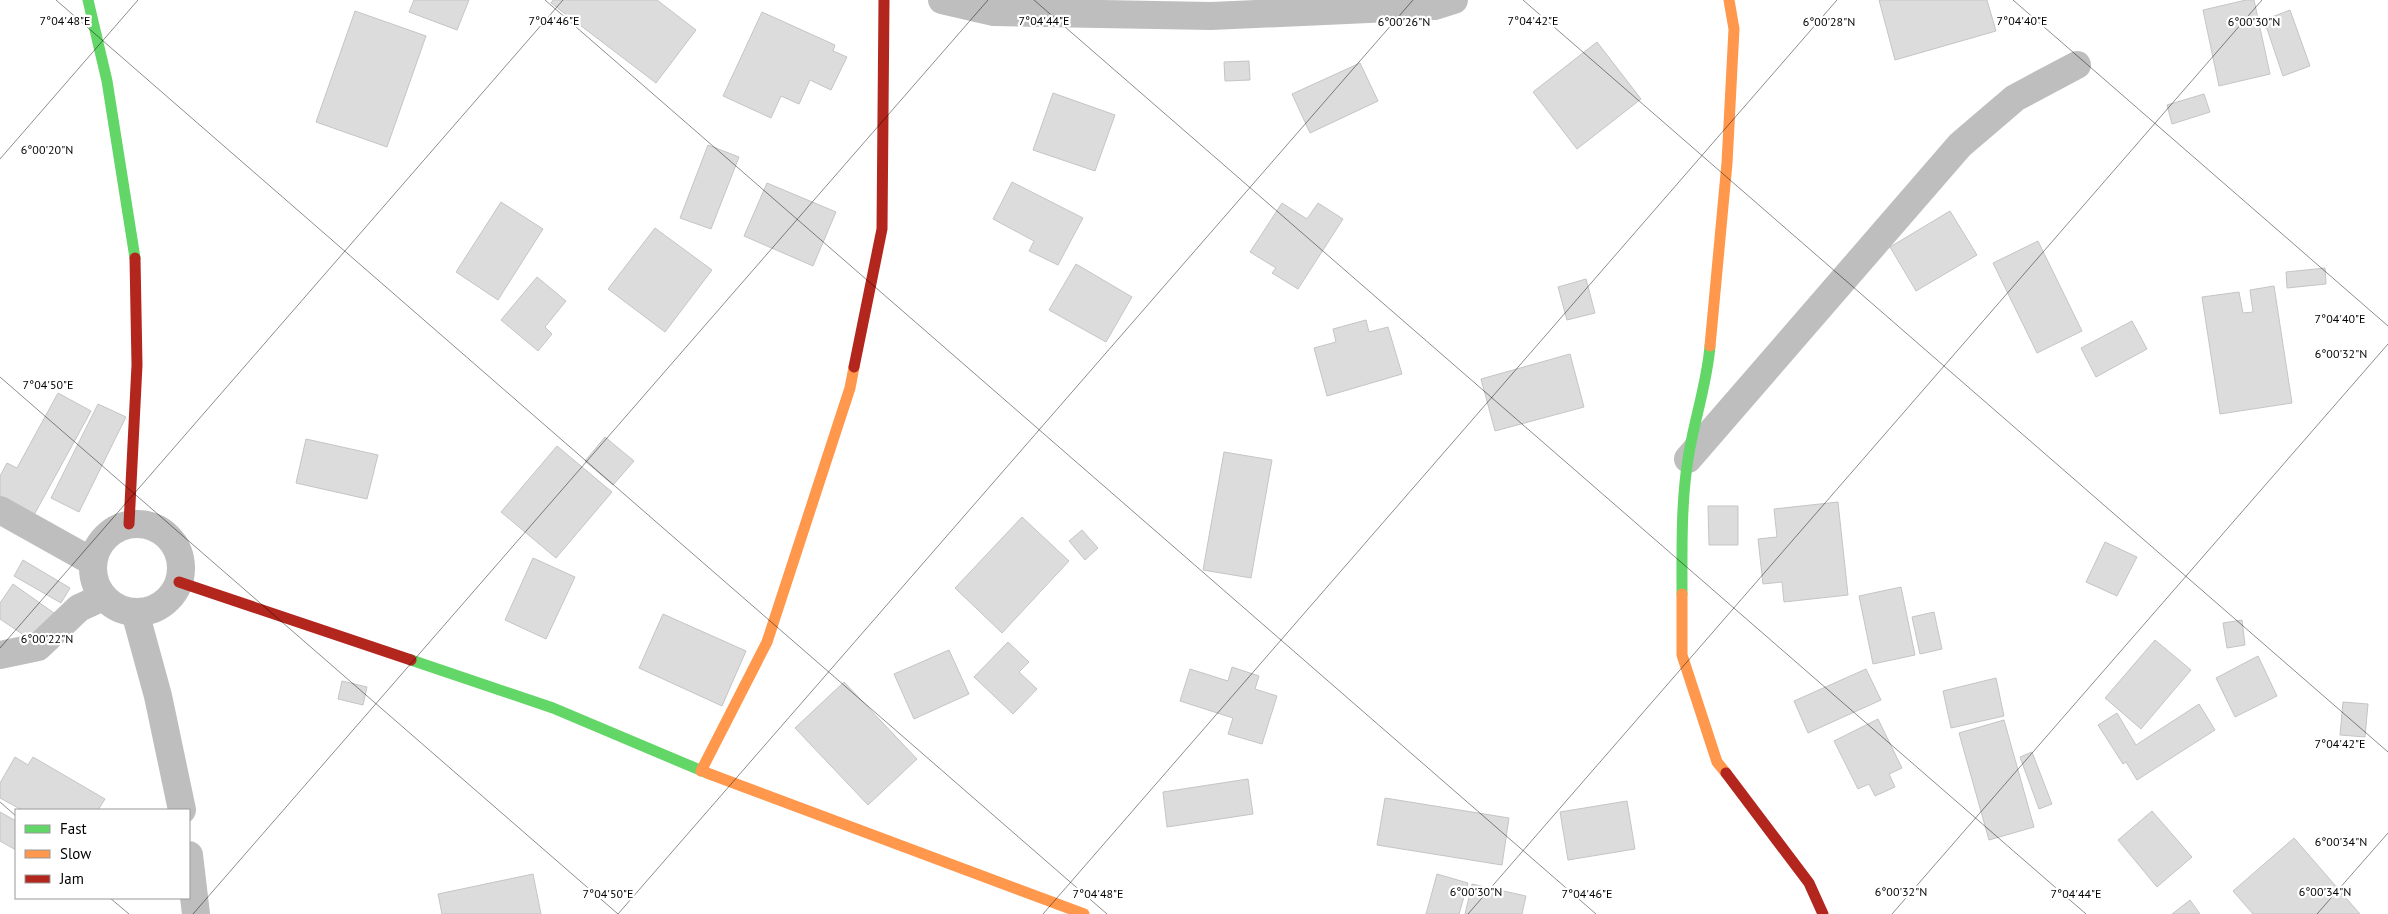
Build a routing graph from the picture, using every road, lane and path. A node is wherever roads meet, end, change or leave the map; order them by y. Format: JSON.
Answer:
{"nodes":[{"id":1,"x":88,"y":0,"type":"edge"},
{"id":2,"x":884,"y":0,"type":"edge"},
{"id":3,"x":942,"y":0,"type":"edge"},
{"id":4,"x":1454,"y":0,"type":"edge"},
{"id":5,"x":1729,"y":0,"type":"edge"},
{"id":6,"x":2077,"y":65,"type":"dead end"},
{"id":7,"x":1688,"y":459,"type":"junction"},
{"id":8,"x":0,"y":510,"type":"edge"},
{"id":9,"x":129,"y":524,"type":"junction"},
{"id":10,"x":93,"y":562,"type":"junction"},
{"id":11,"x":179,"y":582,"type":"junction"},
{"id":12,"x":103,"y":597,"type":"junction"},
{"id":13,"x":136,"y":612,"type":"junction"},
{"id":14,"x":0,"y":655,"type":"edge"},
{"id":15,"x":702,"y":771,"type":"junction"},
{"id":16,"x":182,"y":809,"type":"edge"},
{"id":17,"x":190,"y":863,"type":"edge"},
{"id":18,"x":196,"y":914,"type":"edge"},
{"id":19,"x":1084,"y":914,"type":"edge"},
{"id":20,"x":1823,"y":914,"type":"edge"}],
"edges":[{"from":1,"to":9,"type":"street"},
{"from":2,"to":15,"type":"street"},
{"from":3,"to":4,"type":"street"},
{"from":5,"to":7,"type":"street"},
{"from":6,"to":7,"type":"street"},
{"from":7,"to":20,"type":"street"},
{"from":8,"to":10,"type":"street"},
{"from":9,"to":10,"type":"street"},
{"from":9,"to":11,"type":"street"},
{"from":10,"to":12,"type":"street"},
{"from":11,"to":13,"type":"street"},
{"from":11,"to":15,"type":"street"},
{"from":12,"to":13,"type":"street"},
{"from":12,"to":14,"type":"street"},
{"from":13,"to":16,"type":"street"},
{"from":15,"to":19,"type":"street"},
{"from":17,"to":18,"type":"street"}]}
